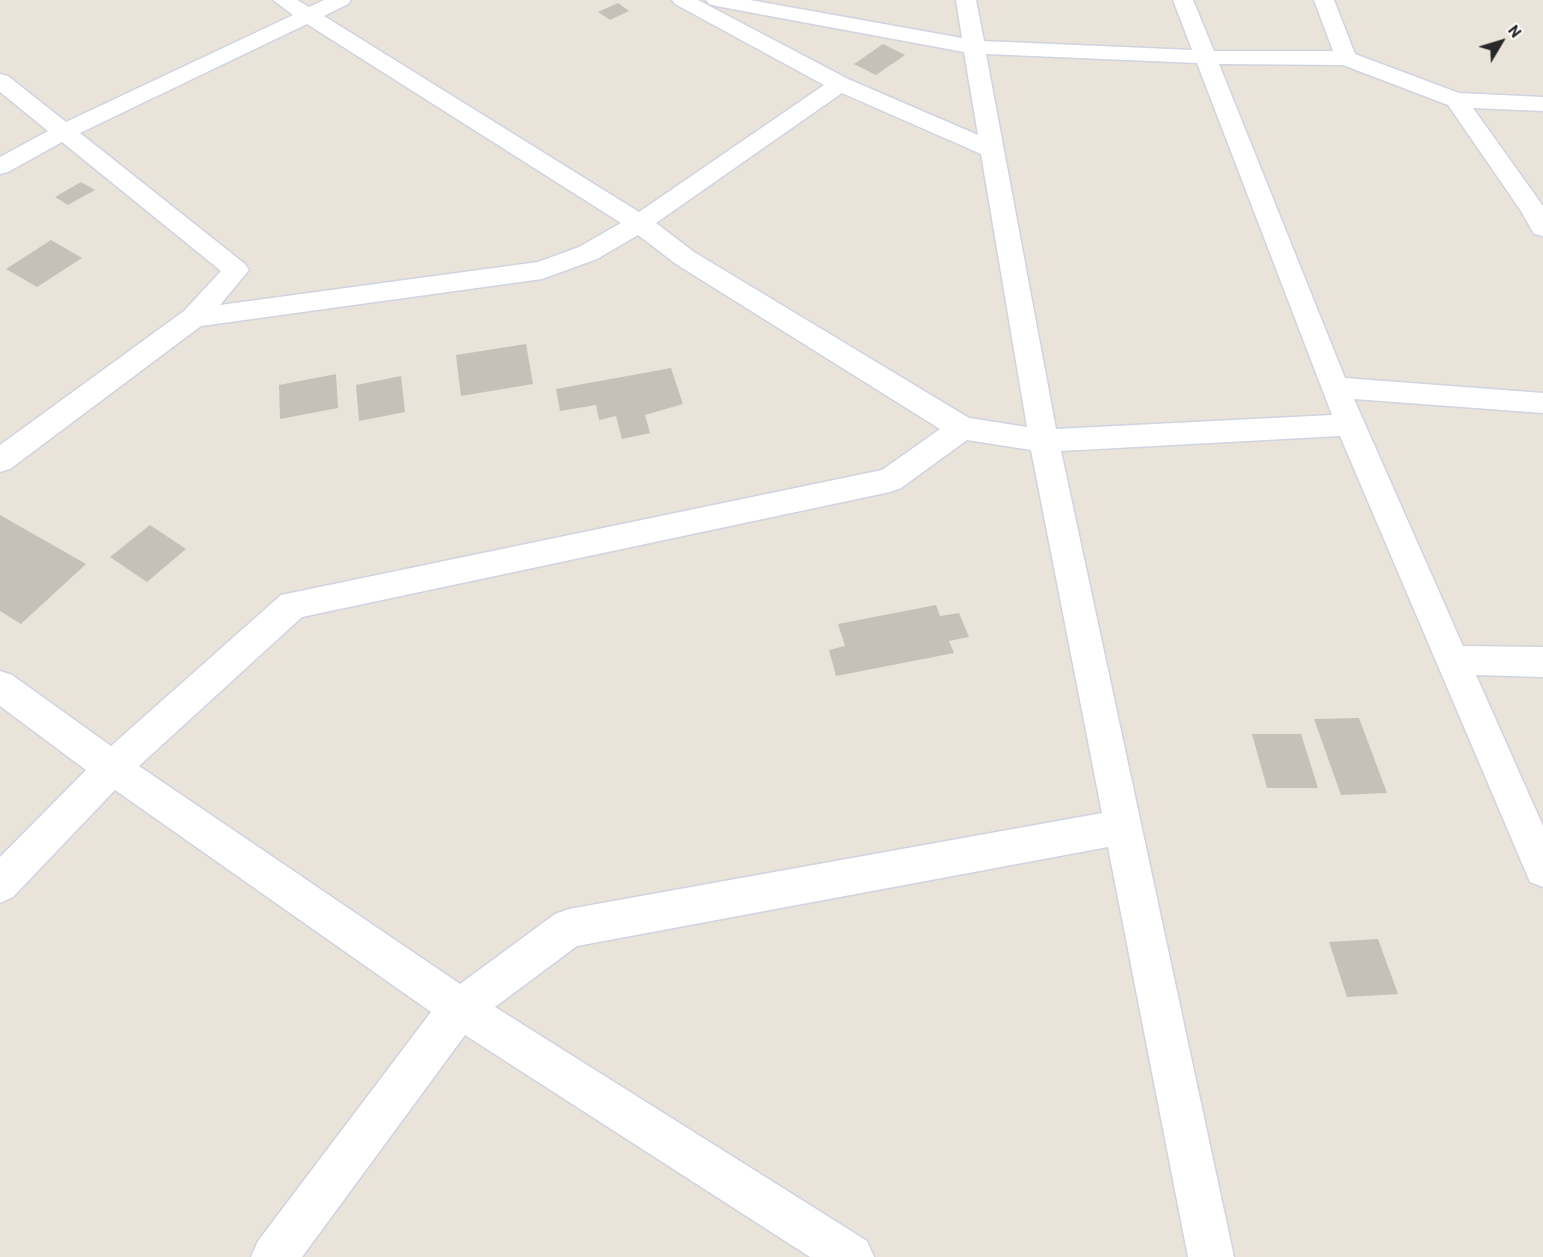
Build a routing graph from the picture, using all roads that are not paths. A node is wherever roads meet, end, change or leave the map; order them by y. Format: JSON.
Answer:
{"nodes":[{"id":1,"x":283,"y":0,"type":"edge"},
{"id":2,"x":341,"y":0,"type":"edge"},
{"id":3,"x":682,"y":0,"type":"edge"},
{"id":4,"x":716,"y":0,"type":"edge"},
{"id":5,"x":966,"y":0,"type":"edge"},
{"id":6,"x":1183,"y":0,"type":"edge"},
{"id":7,"x":1324,"y":0,"type":"edge"},
{"id":8,"x":308,"y":15,"type":"junction"},
{"id":9,"x":974,"y":47,"type":"junction"},
{"id":10,"x":1203,"y":57,"type":"junction"},
{"id":11,"x":1346,"y":58,"type":"junction"},
{"id":12,"x":0,"y":81,"type":"edge"},
{"id":13,"x":840,"y":84,"type":"junction"},
{"id":14,"x":1456,"y":100,"type":"junction"},
{"id":15,"x":1543,"y":104,"type":"edge"},
{"id":16,"x":62,"y":133,"type":"junction"},
{"id":17,"x":992,"y":150,"type":"junction"},
{"id":18,"x":0,"y":167,"type":"edge"},
{"id":19,"x":639,"y":224,"type":"junction"},
{"id":20,"x":1543,"y":228,"type":"edge"},
{"id":21,"x":194,"y":318,"type":"junction"},
{"id":22,"x":1335,"y":387,"type":"junction"},
{"id":23,"x":1543,"y":403,"type":"edge"},
{"id":24,"x":1350,"y":425,"type":"junction"},
{"id":25,"x":963,"y":428,"type":"junction"},
{"id":26,"x":1044,"y":441,"type":"junction"},
{"id":27,"x":0,"y":461,"type":"edge"},
{"id":28,"x":1452,"y":660,"type":"junction"},
{"id":29,"x":1543,"y":662,"type":"edge"},
{"id":30,"x":0,"y":686,"type":"edge"},
{"id":31,"x":112,"y":768,"type":"junction"},
{"id":32,"x":1123,"y":827,"type":"junction"},
{"id":33,"x":1543,"y":869,"type":"edge"},
{"id":34,"x":0,"y":884,"type":"edge"},
{"id":35,"x":460,"y":1008,"type":"junction"},
{"id":36,"x":274,"y":1257,"type":"edge"},
{"id":37,"x":851,"y":1257,"type":"edge"},
{"id":38,"x":1211,"y":1257,"type":"edge"}],
"edges":[{"from":1,"to":8,"type":"street"},
{"from":2,"to":8,"type":"street"},
{"from":3,"to":13,"type":"street"},
{"from":4,"to":9,"type":"street"},
{"from":5,"to":9,"type":"street"},
{"from":6,"to":10,"type":"street"},
{"from":7,"to":11,"type":"street"},
{"from":8,"to":16,"type":"street"},
{"from":8,"to":19,"type":"street"},
{"from":9,"to":10,"type":"street"},
{"from":9,"to":17,"type":"street"},
{"from":10,"to":11,"type":"street"},
{"from":10,"to":22,"type":"street"},
{"from":11,"to":14,"type":"street"},
{"from":12,"to":16,"type":"street"},
{"from":13,"to":17,"type":"street"},
{"from":13,"to":19,"type":"street"},
{"from":14,"to":15,"type":"street"},
{"from":14,"to":20,"type":"street"},
{"from":16,"to":18,"type":"street"},
{"from":16,"to":21,"type":"street"},
{"from":17,"to":26,"type":"street"},
{"from":19,"to":21,"type":"street"},
{"from":19,"to":25,"type":"street"},
{"from":21,"to":27,"type":"street"},
{"from":22,"to":23,"type":"street"},
{"from":22,"to":24,"type":"street"},
{"from":24,"to":26,"type":"street"},
{"from":24,"to":28,"type":"street"},
{"from":25,"to":26,"type":"street"},
{"from":25,"to":31,"type":"street"},
{"from":26,"to":32,"type":"street"},
{"from":28,"to":29,"type":"street"},
{"from":28,"to":33,"type":"street"},
{"from":30,"to":31,"type":"street"},
{"from":31,"to":34,"type":"street"},
{"from":31,"to":35,"type":"street"},
{"from":32,"to":35,"type":"street"},
{"from":32,"to":38,"type":"street"},
{"from":35,"to":36,"type":"street"},
{"from":35,"to":37,"type":"street"}]}
